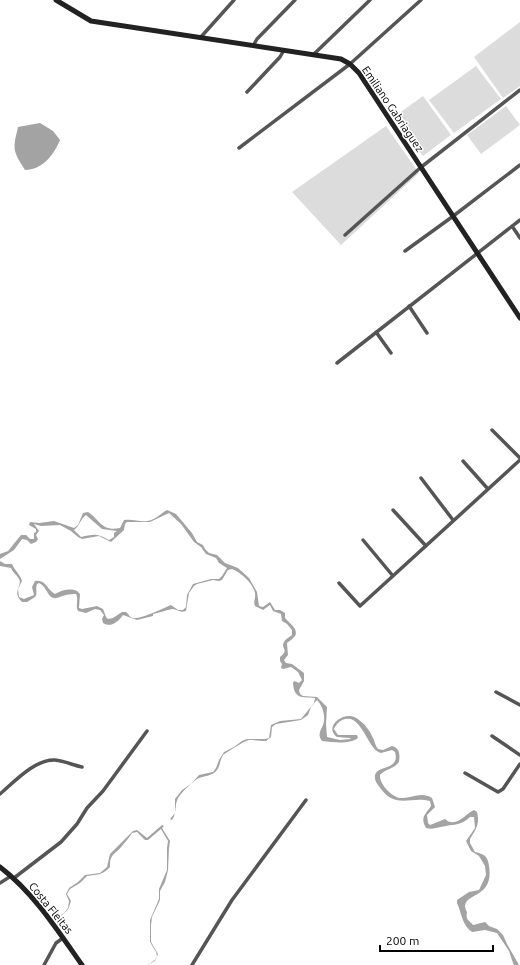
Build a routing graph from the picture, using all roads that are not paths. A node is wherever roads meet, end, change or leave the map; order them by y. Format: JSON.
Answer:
{"nodes":[{"id":1,"x":56,"y":0,"type":"edge"},
{"id":2,"x":234,"y":0,"type":"edge"},
{"id":3,"x":295,"y":0,"type":"edge"},
{"id":4,"x":370,"y":0,"type":"edge"},
{"id":5,"x":419,"y":1,"type":"edge"},
{"id":6,"x":200,"y":38,"type":"junction"},
{"id":7,"x":253,"y":46,"type":"junction"},
{"id":8,"x":284,"y":50,"type":"junction"},
{"id":9,"x":313,"y":55,"type":"junction"},
{"id":10,"x":350,"y":64,"type":"junction"},
{"id":11,"x":520,"y":90,"type":"edge"},
{"id":12,"x":247,"y":92,"type":"dead end"},
{"id":13,"x":239,"y":148,"type":"dead end"},
{"id":14,"x":520,"y":165,"type":"edge"},
{"id":15,"x":420,"y":168,"type":"junction"},
{"id":16,"x":452,"y":217,"type":"junction"},
{"id":17,"x":520,"y":220,"type":"edge"},
{"id":18,"x":512,"y":226,"type":"junction"},
{"id":19,"x":345,"y":235,"type":"dead end"},
{"id":20,"x":520,"y":238,"type":"edge"},
{"id":21,"x":405,"y":251,"type":"dead end"},
{"id":22,"x":477,"y":253,"type":"junction"},
{"id":23,"x":409,"y":306,"type":"junction"},
{"id":24,"x":519,"y":316,"type":"edge"},
{"id":25,"x":376,"y":332,"type":"junction"},
{"id":26,"x":427,"y":333,"type":"dead end"},
{"id":27,"x":391,"y":353,"type":"dead end"},
{"id":28,"x":337,"y":363,"type":"dead end"},
{"id":29,"x":492,"y":430,"type":"dead end"},
{"id":30,"x":520,"y":459,"type":"edge"},
{"id":31,"x":463,"y":461,"type":"dead end"},
{"id":32,"x":421,"y":478,"type":"dead end"},
{"id":33,"x":488,"y":489,"type":"junction"},
{"id":34,"x":393,"y":510,"type":"dead end"},
{"id":35,"x":453,"y":520,"type":"junction"},
{"id":36,"x":363,"y":540,"type":"dead end"},
{"id":37,"x":426,"y":546,"type":"junction"},
{"id":38,"x":392,"y":576,"type":"junction"},
{"id":39,"x":339,"y":582,"type":"dead end"},
{"id":40,"x":496,"y":692,"type":"dead end"},
{"id":41,"x":520,"y":704,"type":"edge"},
{"id":42,"x":147,"y":731,"type":"dead end"},
{"id":43,"x":492,"y":736,"type":"dead end"},
{"id":44,"x":520,"y":754,"type":"edge"},
{"id":45,"x":520,"y":764,"type":"edge"},
{"id":46,"x":82,"y":768,"type":"dead end"},
{"id":47,"x":465,"y":773,"type":"dead end"},
{"id":48,"x":0,"y":794,"type":"edge"},
{"id":49,"x":306,"y":800,"type":"dead end"},
{"id":50,"x":0,"y":867,"type":"edge"},
{"id":51,"x":13,"y":877,"type":"junction"},
{"id":52,"x":0,"y":883,"type":"edge"},
{"id":53,"x":63,"y":938,"type":"junction"},
{"id":54,"x":44,"y":965,"type":"edge"},
{"id":55,"x":82,"y":965,"type":"edge"},
{"id":56,"x":192,"y":965,"type":"edge"}],
"edges":[{"from":1,"to":6,"type":"main road","name":"Emiliano Gabriaguez"},
{"from":2,"to":6,"type":"street"},
{"from":3,"to":7,"type":"street"},
{"from":4,"to":9,"type":"street"},
{"from":5,"to":10,"type":"street"},
{"from":6,"to":7,"type":"main road","name":"Emiliano Gabriaguez"},
{"from":7,"to":8,"type":"main road","name":"Emiliano Gabriaguez"},
{"from":8,"to":9,"type":"main road","name":"Emiliano Gabriaguez"},
{"from":8,"to":12,"type":"street"},
{"from":9,"to":10,"type":"main road","name":"Emiliano Gabriaguez"},
{"from":10,"to":13,"type":"street"},
{"from":10,"to":15,"type":"main road","name":"Emiliano Gabriaguez"},
{"from":11,"to":15,"type":"street"},
{"from":14,"to":16,"type":"street"},
{"from":15,"to":16,"type":"main road","name":"Emiliano Gabriaguez"},
{"from":15,"to":19,"type":"street"},
{"from":16,"to":21,"type":"street"},
{"from":16,"to":22,"type":"main road","name":"Emiliano Gabriaguez"},
{"from":17,"to":18,"type":"street"},
{"from":18,"to":20,"type":"street"},
{"from":18,"to":22,"type":"street"},
{"from":22,"to":23,"type":"street"},
{"from":22,"to":24,"type":"main road","name":"Emiliano Gabriaguez"},
{"from":23,"to":25,"type":"street"},
{"from":23,"to":26,"type":"street"},
{"from":25,"to":27,"type":"street"},
{"from":25,"to":28,"type":"street"},
{"from":29,"to":30,"type":"street"},
{"from":30,"to":33,"type":"street"},
{"from":31,"to":33,"type":"street"},
{"from":32,"to":35,"type":"street"},
{"from":33,"to":35,"type":"street"},
{"from":34,"to":37,"type":"street"},
{"from":35,"to":37,"type":"street"},
{"from":36,"to":38,"type":"street"},
{"from":37,"to":38,"type":"street"},
{"from":38,"to":39,"type":"street"},
{"from":40,"to":41,"type":"street"},
{"from":42,"to":51,"type":"street"},
{"from":43,"to":44,"type":"street"},
{"from":45,"to":47,"type":"street"},
{"from":46,"to":48,"type":"street"},
{"from":49,"to":56,"type":"street"},
{"from":50,"to":51,"type":"main road","name":"Costa Fleitas"},
{"from":51,"to":52,"type":"street"},
{"from":51,"to":53,"type":"main road","name":"Costa Fleitas"},
{"from":53,"to":54,"type":"street"},
{"from":53,"to":55,"type":"main road","name":"Costa Fleitas"}]}
